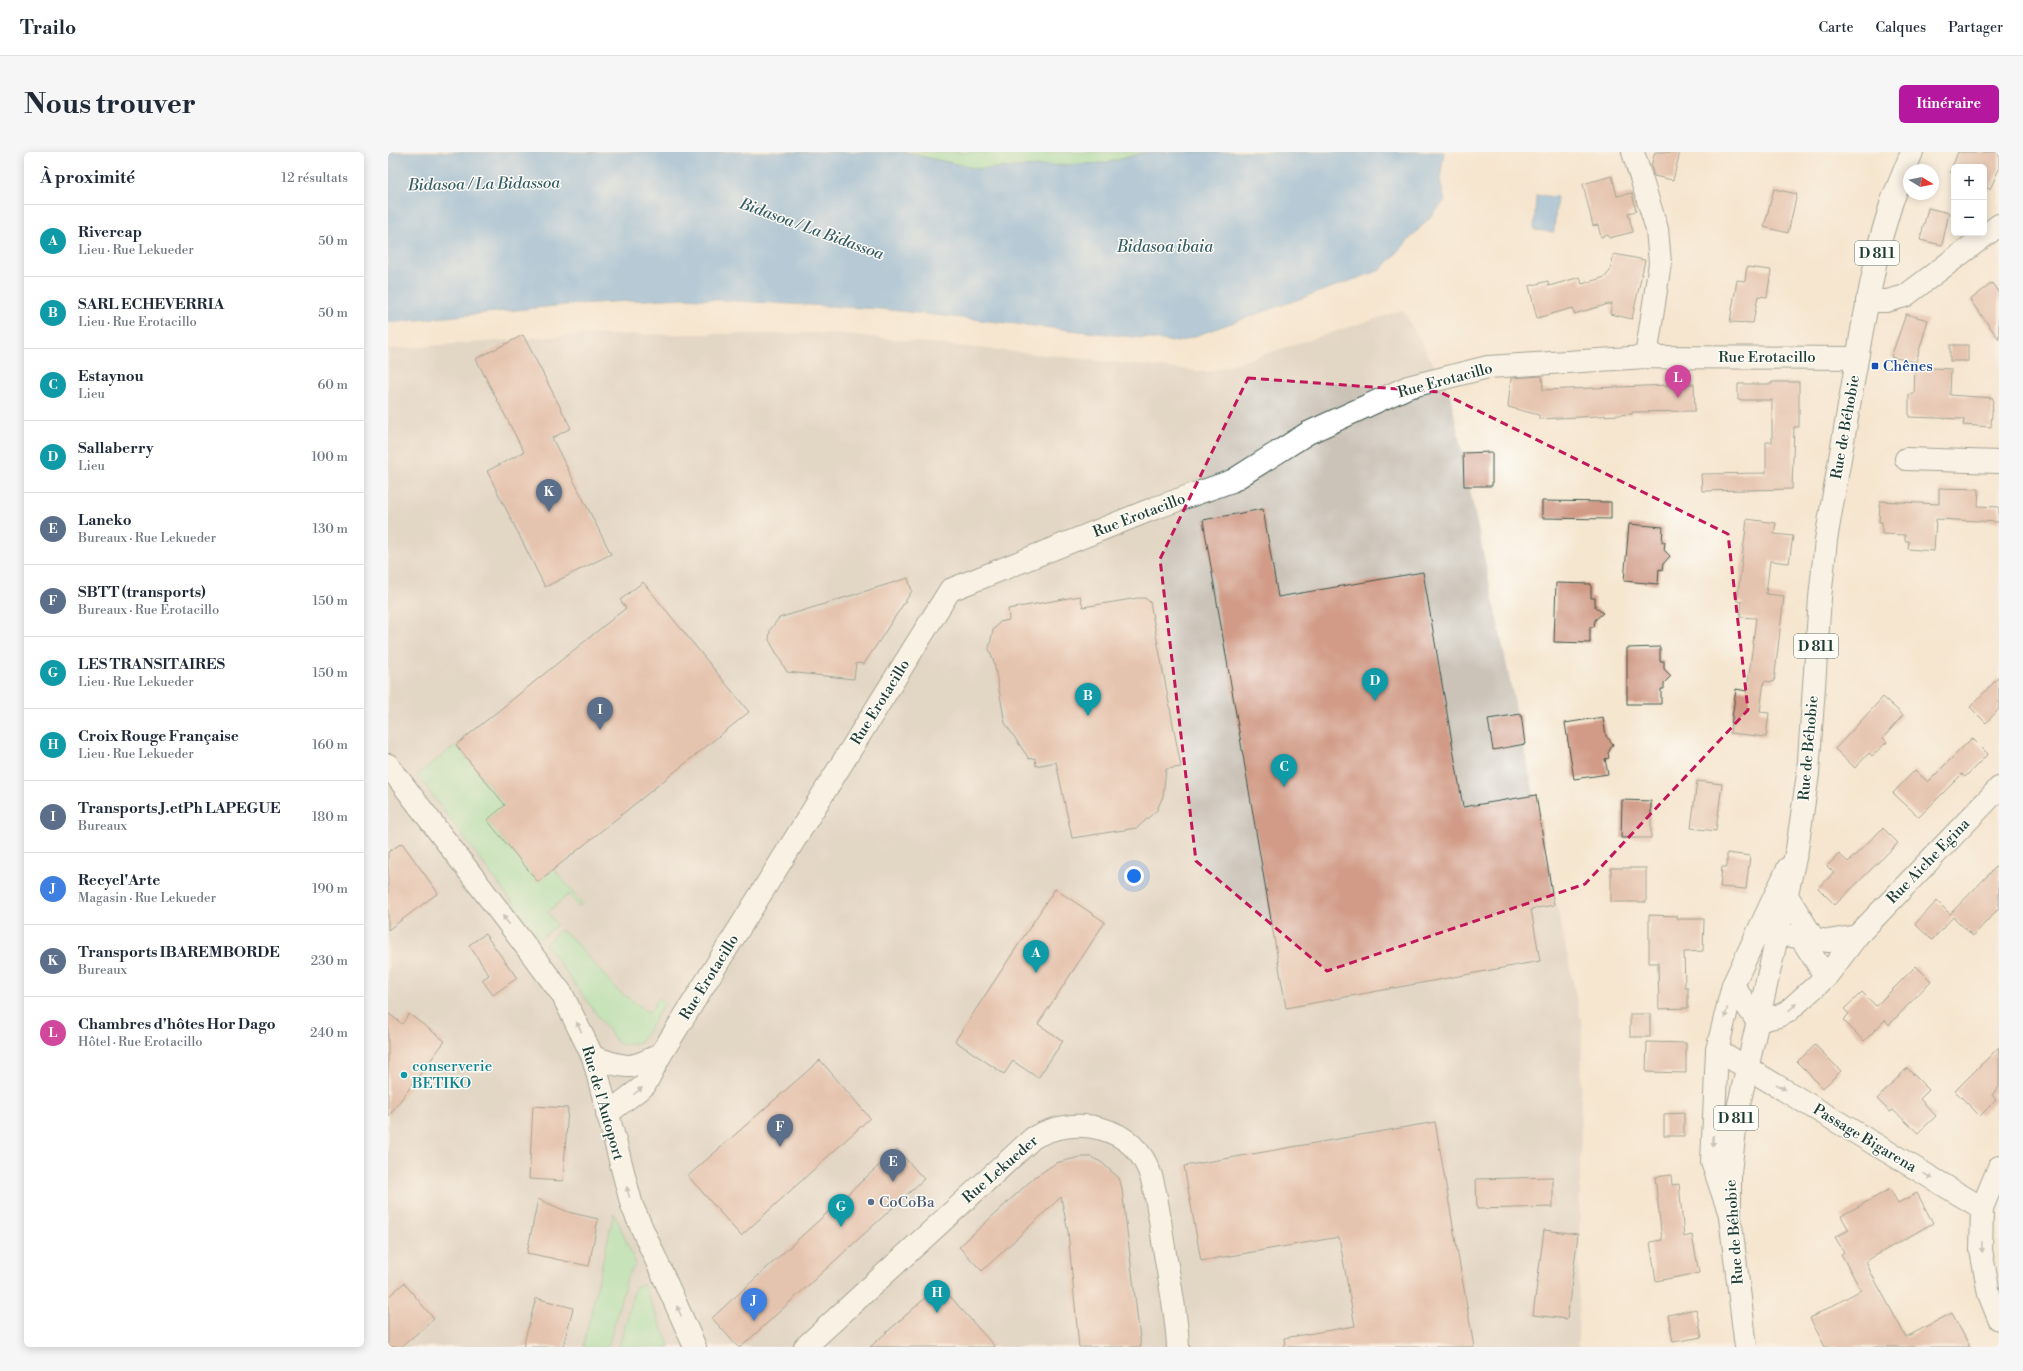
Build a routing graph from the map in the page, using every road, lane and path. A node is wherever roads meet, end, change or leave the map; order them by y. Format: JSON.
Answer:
{"nodes":[{"id":1,"x":1633,"y":152,"type":"edge"},
{"id":2,"x":1912,"y":152,"type":"edge"},
{"id":3,"x":1999,"y":225,"type":"edge"},
{"id":4,"x":1867,"y":301,"type":"junction"},
{"id":5,"x":1646,"y":357,"type":"junction"},
{"id":6,"x":1857,"y":358,"type":"junction"},
{"id":7,"x":1906,"y":459,"type":"dead end"},
{"id":8,"x":1999,"y":462,"type":"edge"},
{"id":9,"x":388,"y":765,"type":"edge"},
{"id":10,"x":1999,"y":788,"type":"edge"},
{"id":11,"x":1797,"y":849,"type":"junction"},
{"id":12,"x":1786,"y":894,"type":"junction"},
{"id":13,"x":1777,"y":934,"type":"junction"},
{"id":14,"x":1857,"y":936,"type":"junction"},
{"id":15,"x":1808,"y":939,"type":"junction"},
{"id":16,"x":1750,"y":947,"type":"junction"},
{"id":17,"x":1826,"y":977,"type":"junction"},
{"id":18,"x":1733,"y":986,"type":"junction"},
{"id":19,"x":1757,"y":1021,"type":"junction"},
{"id":20,"x":1717,"y":1050,"type":"junction"},
{"id":21,"x":662,"y":1054,"type":"junction"},
{"id":22,"x":593,"y":1057,"type":"junction"},
{"id":23,"x":1748,"y":1067,"type":"junction"},
{"id":24,"x":606,"y":1114,"type":"junction"},
{"id":25,"x":1999,"y":1167,"type":"edge"},
{"id":26,"x":1982,"y":1208,"type":"junction"},
{"id":27,"x":1730,"y":1217,"type":"junction"},
{"id":28,"x":1999,"y":1319,"type":"edge"},
{"id":29,"x":695,"y":1347,"type":"edge"},
{"id":30,"x":805,"y":1347,"type":"edge"},
{"id":31,"x":1178,"y":1347,"type":"edge"},
{"id":32,"x":1746,"y":1347,"type":"edge"}],
"edges":[{"from":1,"to":5,"type":"street"},
{"from":2,"to":4,"type":"street","name":"Rue de Béhobie","number":"D 811"},
{"from":3,"to":4,"type":"street"},
{"from":4,"to":6,"type":"street","name":"Rue de Béhobie","number":"D 811"},
{"from":5,"to":6,"type":"street","name":"Rue Erotacillo"},
{"from":5,"to":21,"type":"street","name":"Rue Erotacillo"},
{"from":6,"to":11,"type":"street","name":"Rue de Béhobie","number":"D 811"},
{"from":7,"to":8,"type":"street"},
{"from":22,"to":9,"type":"street","name":"Rue de l'Autoport","one_way":true},
{"from":10,"to":14,"type":"street","name":"Rue Aiche Egina"},
{"from":11,"to":12,"type":"street","name":"Rue de Béhobie","number":"D 811"},
{"from":11,"to":16,"type":"street"},
{"from":12,"to":13,"type":"street","name":"Rue de Béhobie","number":"D 811"},
{"from":12,"to":15,"type":"street"},
{"from":13,"to":15,"type":"street"},
{"from":13,"to":16,"type":"street"},
{"from":13,"to":19,"type":"street","name":"Rue de Béhobie","number":"D 811"},
{"from":14,"to":15,"type":"street"},
{"from":14,"to":17,"type":"street","name":"Rue Aiche Egina"},
{"from":15,"to":17,"type":"street"},
{"from":16,"to":18,"type":"street"},
{"from":19,"to":17,"type":"street","name":"Rue Aiche Egina","one_way":true},
{"from":18,"to":19,"type":"street"},
{"from":18,"to":20,"type":"street","one_way":true},
{"from":19,"to":23,"type":"street","name":"Rue de Béhobie","number":"D 811"},
{"from":20,"to":23,"type":"street","name":"Passage Bigarena"},
{"from":20,"to":27,"type":"street","one_way":true},
{"from":21,"to":22,"type":"street"},
{"from":24,"to":21,"type":"street","name":"Rue Erotacillo","one_way":true},
{"from":22,"to":24,"type":"street","name":"Rue de l'Autoport"},
{"from":23,"to":26,"type":"street","name":"Passage Bigarena","one_way":true},
{"from":23,"to":27,"type":"street","name":"Rue de Béhobie","number":"D 811"},
{"from":29,"to":24,"type":"street","name":"Rue de l'Autoport","one_way":true},
{"from":25,"to":26,"type":"street"},
{"from":26,"to":28,"type":"street","one_way":true},
{"from":27,"to":32,"type":"street","name":"Rue de Béhobie","number":"D 811"},
{"from":30,"to":31,"type":"street","name":"Rue Lekueder"}]}
